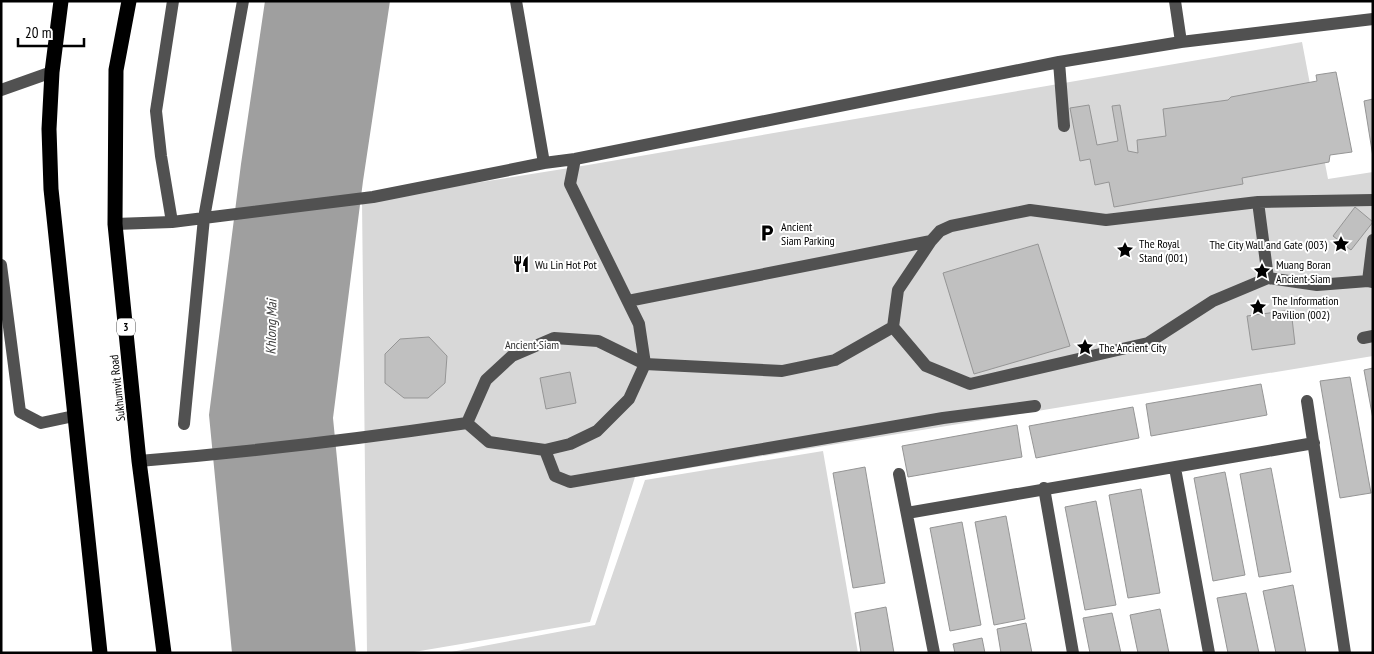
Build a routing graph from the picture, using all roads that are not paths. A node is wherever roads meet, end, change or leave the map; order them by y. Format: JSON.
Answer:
{"nodes":[{"id":1,"x":61,"y":1,"type":"edge"},
{"id":2,"x":129,"y":1,"type":"edge"},
{"id":3,"x":173,"y":1,"type":"edge"},
{"id":4,"x":243,"y":1,"type":"edge"},
{"id":5,"x":516,"y":1,"type":"edge"},
{"id":6,"x":1175,"y":1,"type":"edge"},
{"id":7,"x":1373,"y":19,"type":"edge"},
{"id":8,"x":1181,"y":42,"type":"junction"},
{"id":9,"x":1059,"y":62,"type":"junction"},
{"id":10,"x":52,"y":72,"type":"junction"},
{"id":11,"x":1,"y":90,"type":"edge"},
{"id":12,"x":1064,"y":126,"type":"dead end"},
{"id":13,"x":575,"y":159,"type":"junction"},
{"id":14,"x":544,"y":163,"type":"junction"},
{"id":15,"x":1373,"y":200,"type":"edge"},
{"id":16,"x":1258,"y":202,"type":"junction"},
{"id":17,"x":204,"y":218,"type":"junction"},
{"id":18,"x":172,"y":222,"type":"junction"},
{"id":19,"x":115,"y":224,"type":"junction"},
{"id":20,"x":931,"y":240,"type":"junction"},
{"id":21,"x":1373,"y":240,"type":"edge"},
{"id":22,"x":1,"y":265,"type":"edge"},
{"id":23,"x":1268,"y":278,"type":"junction"},
{"id":24,"x":1370,"y":282,"type":"edge"},
{"id":25,"x":628,"y":301,"type":"junction"},
{"id":26,"x":893,"y":327,"type":"junction"},
{"id":27,"x":645,"y":364,"type":"junction"},
{"id":28,"x":1308,"y":401,"type":"dead end"},
{"id":29,"x":1035,"y":406,"type":"dead end"},
{"id":30,"x":74,"y":416,"type":"junction"},
{"id":31,"x":467,"y":423,"type":"junction"},
{"id":32,"x":184,"y":424,"type":"dead end"},
{"id":33,"x":1314,"y":443,"type":"junction"},
{"id":34,"x":545,"y":450,"type":"junction"},
{"id":35,"x":139,"y":461,"type":"junction"},
{"id":36,"x":1175,"y":468,"type":"junction"},
{"id":37,"x":899,"y":474,"type":"dead end"},
{"id":38,"x":1044,"y":488,"type":"junction"},
{"id":39,"x":907,"y":513,"type":"junction"},
{"id":40,"x":100,"y":653,"type":"edge"},
{"id":41,"x":164,"y":653,"type":"edge"},
{"id":42,"x":934,"y":653,"type":"edge"},
{"id":43,"x":1073,"y":653,"type":"edge"},
{"id":44,"x":1209,"y":653,"type":"edge"},
{"id":45,"x":1345,"y":653,"type":"edge"}],
"edges":[{"from":1,"to":10,"type":"highway"},
{"from":2,"to":19,"type":"highway","name":"Sukhumvit Road","number":"3"},
{"from":3,"to":18,"type":"street"},
{"from":4,"to":17,"type":"street"},
{"from":5,"to":14,"type":"street"},
{"from":6,"to":8,"type":"street"},
{"from":7,"to":8,"type":"street"},
{"from":8,"to":9,"type":"street"},
{"from":9,"to":12,"type":"street"},
{"from":9,"to":13,"type":"street"},
{"from":10,"to":11,"type":"street"},
{"from":10,"to":30,"type":"highway"},
{"from":13,"to":14,"type":"street"},
{"from":13,"to":25,"type":"street"},
{"from":14,"to":17,"type":"street"},
{"from":15,"to":16,"type":"street"},
{"from":16,"to":20,"type":"street"},
{"from":16,"to":23,"type":"street"},
{"from":17,"to":18,"type":"street"},
{"from":17,"to":32,"type":"street"},
{"from":18,"to":19,"type":"street"},
{"from":19,"to":35,"type":"highway","name":"Sukhumvit Road","number":"3"},
{"from":20,"to":25,"type":"street"},
{"from":20,"to":26,"type":"street"},
{"from":21,"to":24,"type":"street"},
{"from":22,"to":30,"type":"street"},
{"from":23,"to":24,"type":"street"},
{"from":23,"to":26,"type":"street"},
{"from":25,"to":27,"type":"street"},
{"from":26,"to":27,"type":"street"},
{"from":27,"to":31,"type":"street"},
{"from":27,"to":34,"type":"street"},
{"from":28,"to":33,"type":"street"},
{"from":29,"to":34,"type":"street"},
{"from":30,"to":40,"type":"highway"},
{"from":31,"to":34,"type":"street"},
{"from":31,"to":35,"type":"street"},
{"from":33,"to":36,"type":"street"},
{"from":33,"to":45,"type":"street"},
{"from":35,"to":41,"type":"highway","name":"Sukhumvit Road","number":"3"},
{"from":36,"to":38,"type":"street"},
{"from":36,"to":44,"type":"street"},
{"from":37,"to":39,"type":"street"},
{"from":38,"to":39,"type":"street"},
{"from":38,"to":43,"type":"street"},
{"from":39,"to":42,"type":"street"}]}
